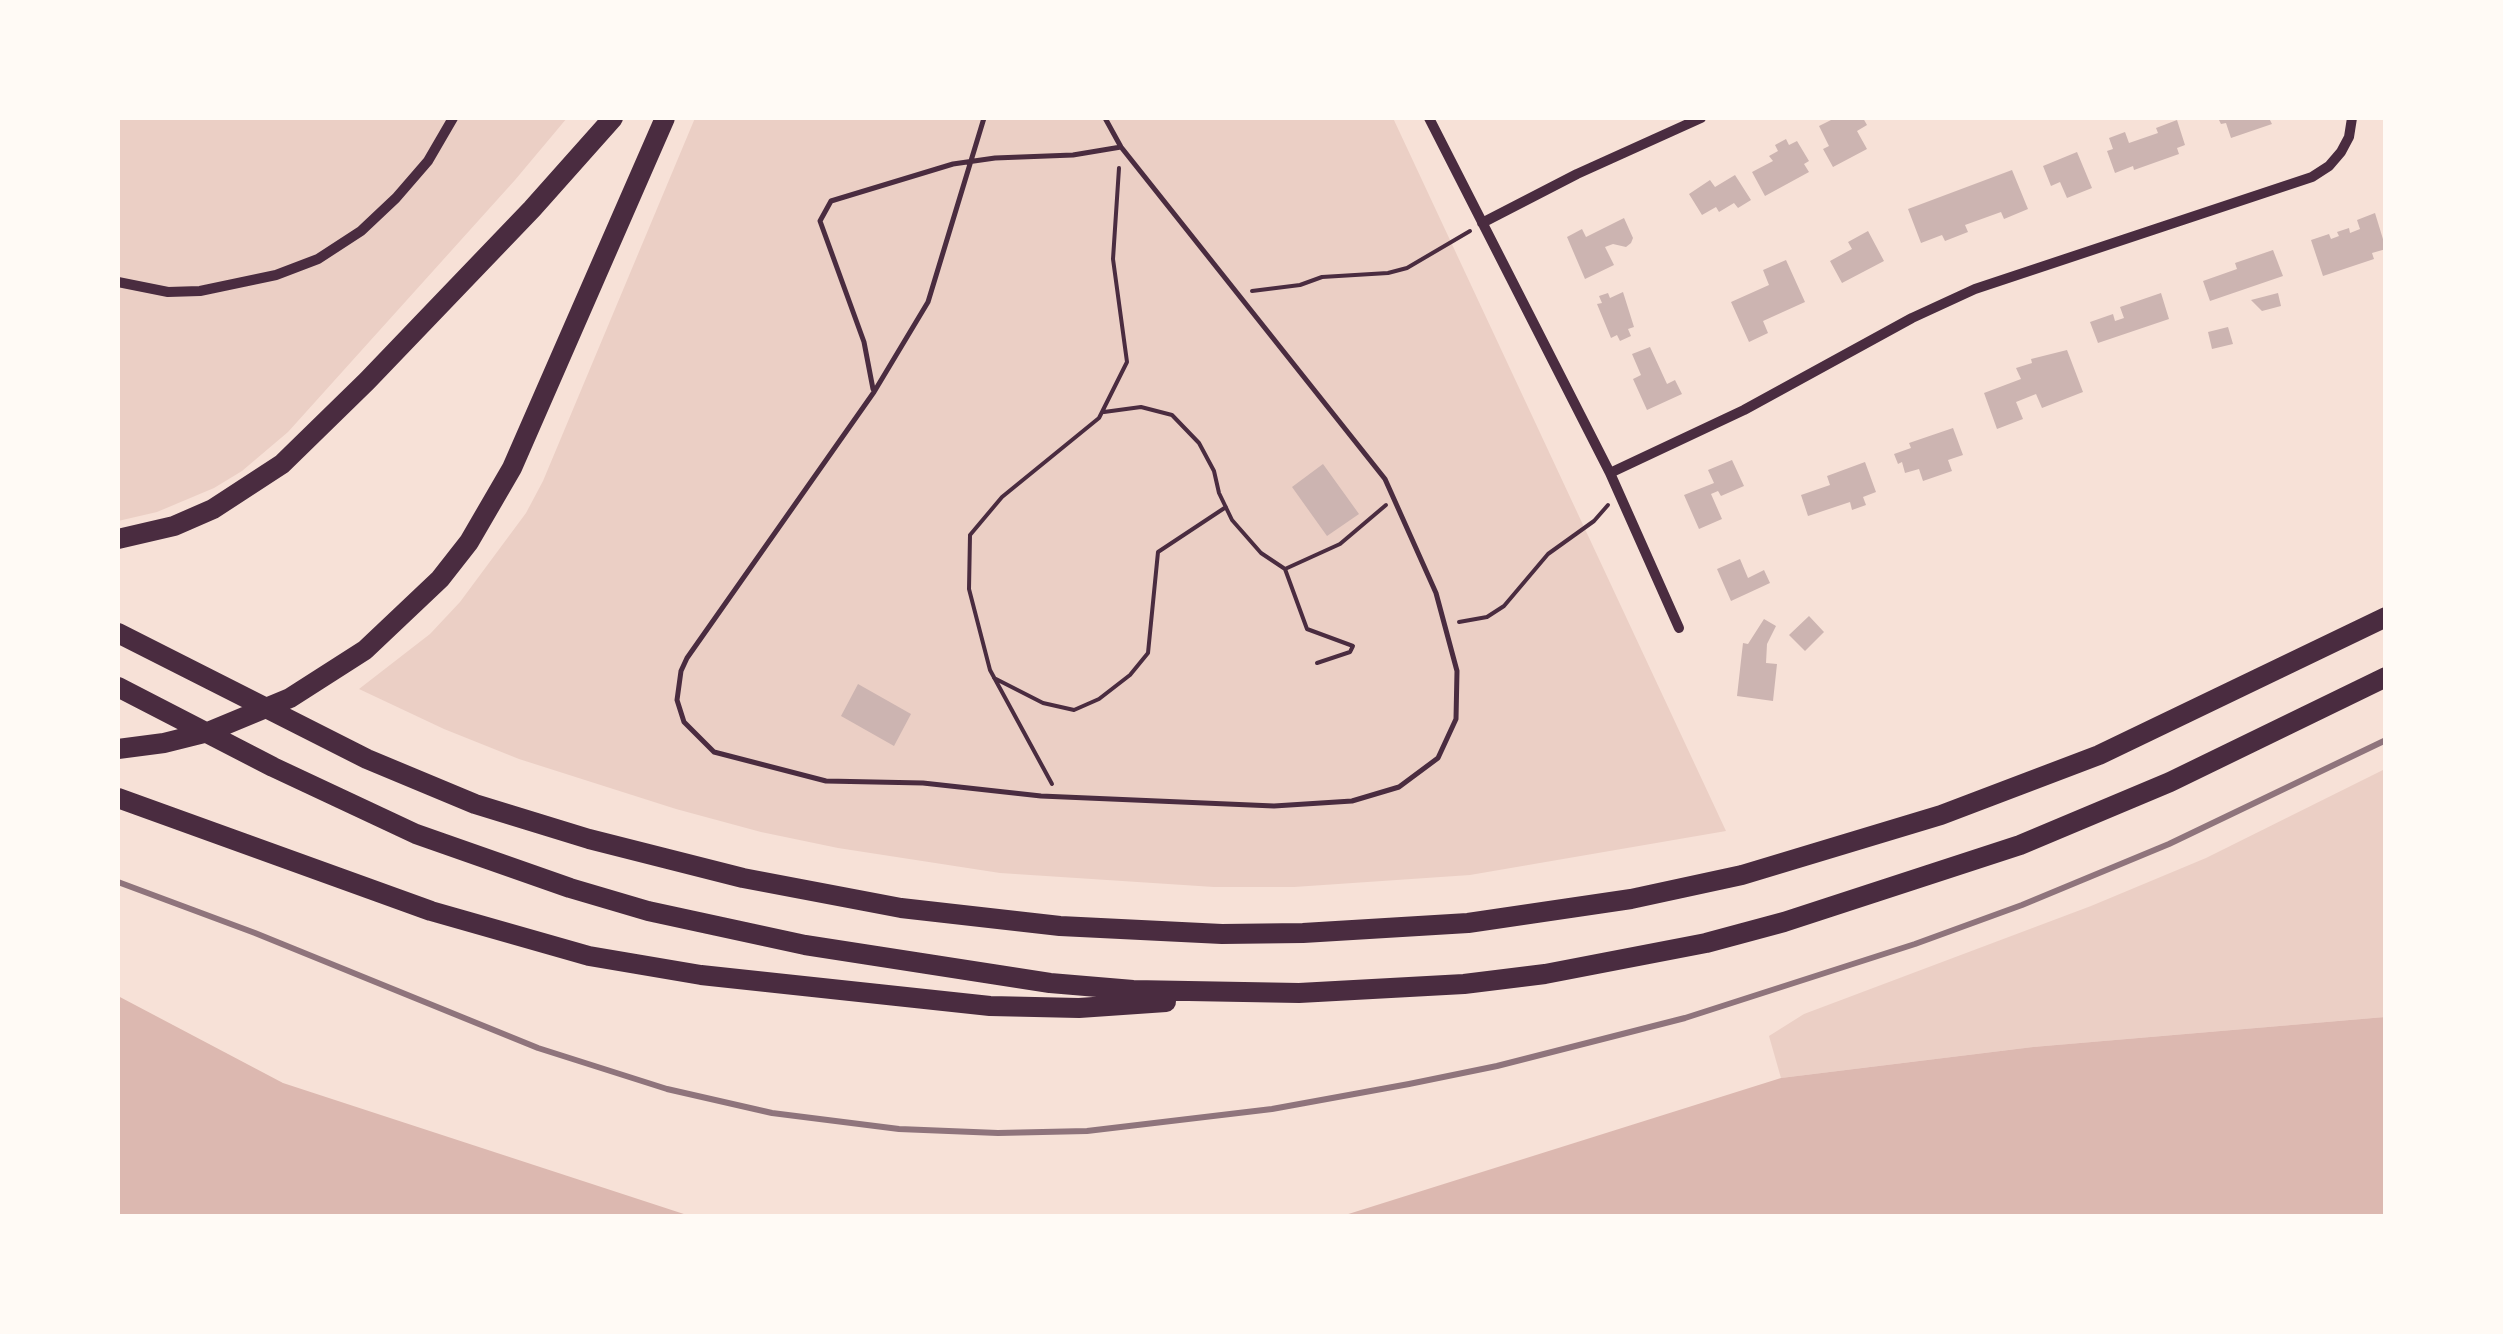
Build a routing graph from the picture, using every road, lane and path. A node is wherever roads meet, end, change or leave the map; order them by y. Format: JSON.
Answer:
{"nodes":[{"id":1,"x":453,"y":118,"type":"edge"},
{"id":2,"x":612,"y":118,"type":"edge"},
{"id":3,"x":665,"y":118,"type":"edge"},
{"id":4,"x":984,"y":118,"type":"edge"},
{"id":5,"x":1105,"y":118,"type":"edge"},
{"id":6,"x":1429,"y":118,"type":"edge"},
{"id":7,"x":1701,"y":118,"type":"edge"},
{"id":8,"x":2352,"y":118,"type":"edge"},
{"id":9,"x":1121,"y":147,"type":"junction"},
{"id":10,"x":973,"y":162,"type":"junction"},
{"id":11,"x":1482,"y":223,"type":"junction"},
{"id":12,"x":118,"y":282,"type":"edge"},
{"id":13,"x":1238,"y":294,"type":"junction"},
{"id":14,"x":874,"y":392,"type":"junction"},
{"id":15,"x":1102,"y":412,"type":"junction"},
{"id":16,"x":1610,"y":472,"type":"junction"},
{"id":17,"x":1619,"y":492,"type":"junction"},
{"id":18,"x":1394,"y":500,"type":"junction"},
{"id":19,"x":1226,"y":507,"type":"junction"},
{"id":20,"x":118,"y":538,"type":"edge"},
{"id":21,"x":1284,"y":569,"type":"junction"},
{"id":22,"x":2386,"y":617,"type":"edge"},
{"id":23,"x":1445,"y":627,"type":"junction"},
{"id":24,"x":1679,"y":628,"type":"dead end"},
{"id":25,"x":118,"y":633,"type":"edge"},
{"id":26,"x":1318,"y":663,"type":"dead end"},
{"id":27,"x":2386,"y":677,"type":"edge"},
{"id":28,"x":994,"y":678,"type":"junction"},
{"id":29,"x":118,"y":687,"type":"edge"},
{"id":30,"x":118,"y":749,"type":"edge"},
{"id":31,"x":1060,"y":796,"type":"junction"},
{"id":32,"x":118,"y":798,"type":"edge"},
{"id":33,"x":1215,"y":994,"type":"junction"}],
"edges":[{"from":1,"to":12,"type":"street"},
{"from":2,"to":20,"type":"highway"},
{"from":3,"to":30,"type":"highway"},
{"from":4,"to":10,"type":"lane"},
{"from":5,"to":9,"type":"lane"},
{"from":6,"to":11,"type":"street"},
{"from":7,"to":11,"type":"street"},
{"from":8,"to":16,"type":"street"},
{"from":9,"to":10,"type":"lane"},
{"from":9,"to":13,"type":"lane"},
{"from":9,"to":15,"type":"path"},
{"from":10,"to":14,"type":"lane"},
{"from":10,"to":14,"type":"lane"},
{"from":11,"to":13,"type":"path"},
{"from":11,"to":16,"type":"street"},
{"from":13,"to":18,"type":"lane"},
{"from":14,"to":31,"type":"lane"},
{"from":15,"to":19,"type":"path"},
{"from":15,"to":28,"type":"path"},
{"from":16,"to":17,"type":"street"},
{"from":17,"to":23,"type":"path"},
{"from":17,"to":24,"type":"street"},
{"from":18,"to":21,"type":"path"},
{"from":18,"to":23,"type":"lane"},
{"from":19,"to":21,"type":"path"},
{"from":19,"to":28,"type":"path"},
{"from":21,"to":26,"type":"path"},
{"from":22,"to":25,"type":"highway"},
{"from":23,"to":31,"type":"lane"},
{"from":27,"to":33,"type":"highway"},
{"from":28,"to":31,"type":"path"},
{"from":29,"to":33,"type":"highway"},
{"from":32,"to":33,"type":"highway"}]}
